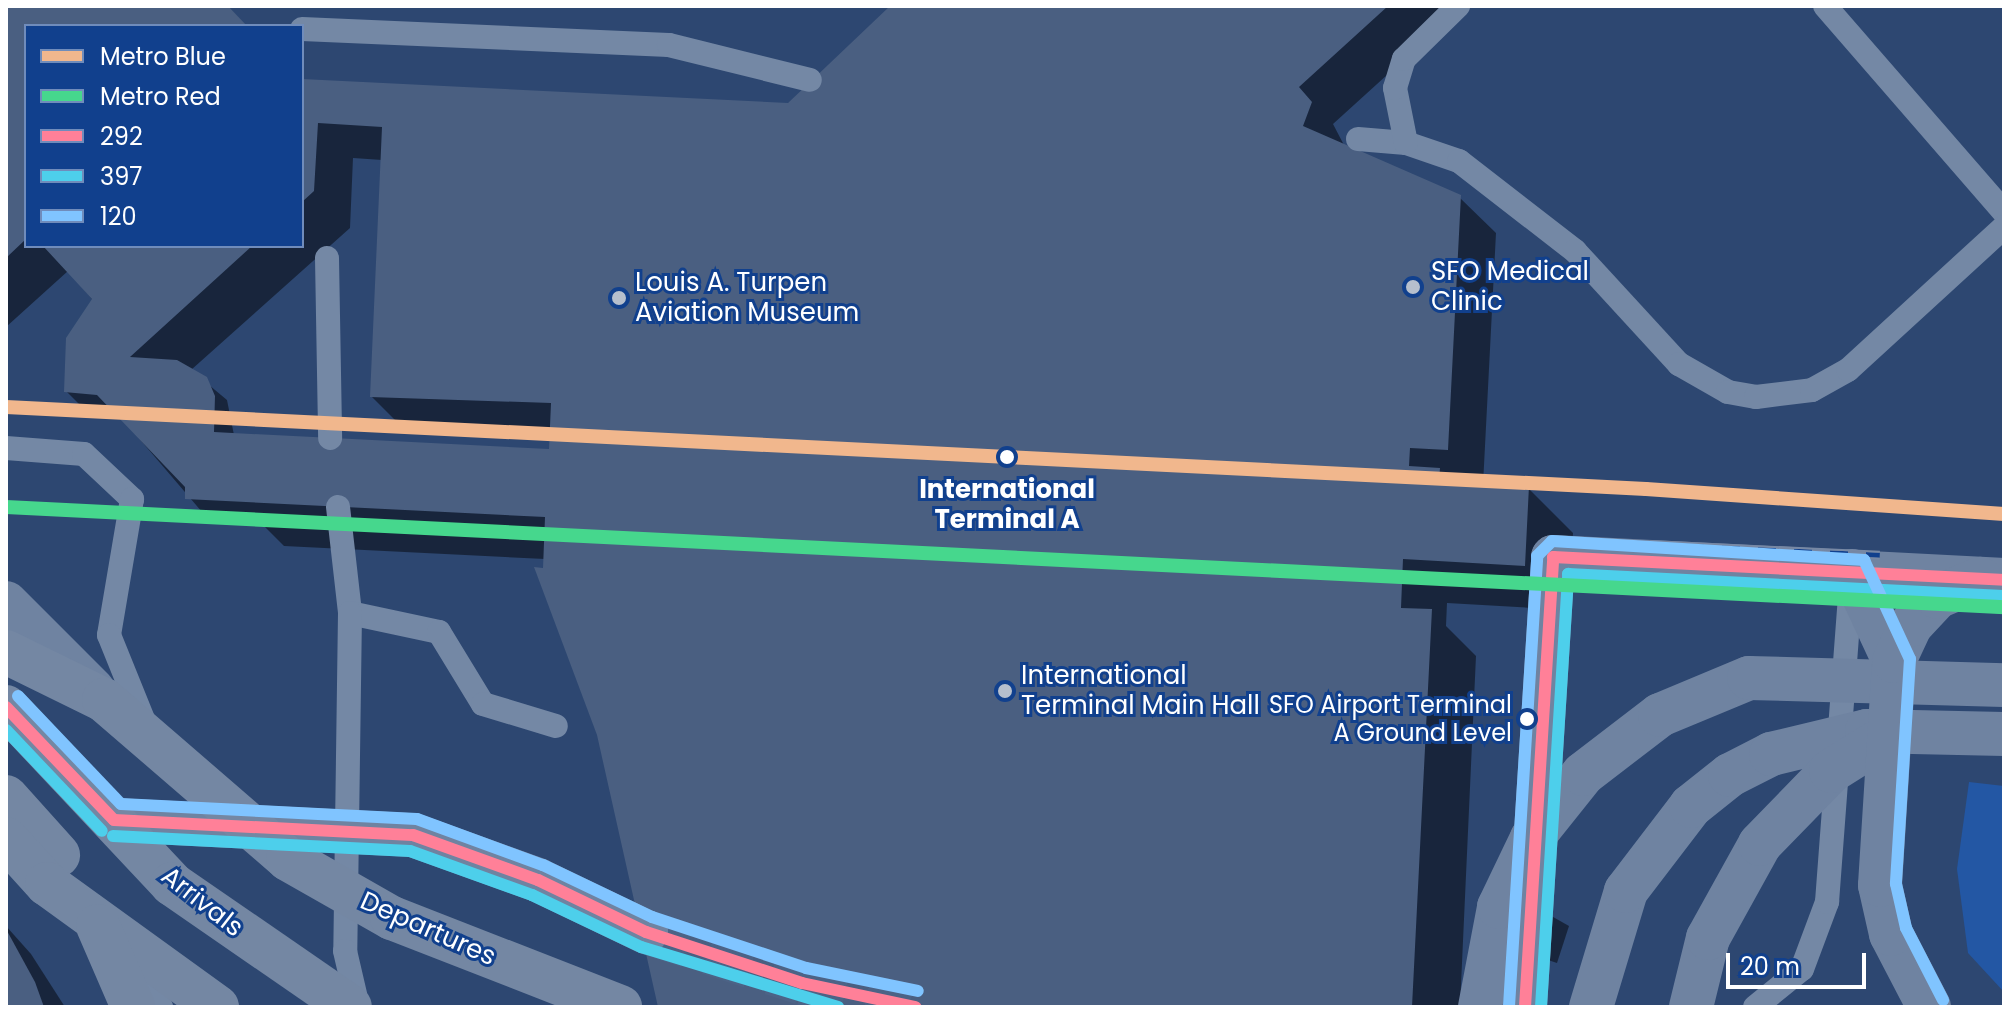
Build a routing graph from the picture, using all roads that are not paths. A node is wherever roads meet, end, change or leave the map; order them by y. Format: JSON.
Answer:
{"nodes":[{"id":1,"x":1458,"y":6,"type":"edge"},
{"id":2,"x":1825,"y":6,"type":"edge"},
{"id":3,"x":304,"y":29,"type":"edge"},
{"id":4,"x":810,"y":80,"type":"dead end"},
{"id":5,"x":1358,"y":139,"type":"dead end"},
{"id":6,"x":1406,"y":143,"type":"junction"},
{"id":7,"x":2004,"y":212,"type":"edge"},
{"id":8,"x":2004,"y":227,"type":"edge"},
{"id":9,"x":327,"y":258,"type":"dead end"},
{"id":10,"x":330,"y":438,"type":"dead end"},
{"id":11,"x":6,"y":448,"type":"edge"},
{"id":12,"x":338,"y":507,"type":"dead end"},
{"id":13,"x":1852,"y":571,"type":"junction"},
{"id":14,"x":1993,"y":579,"type":"edge"},
{"id":15,"x":6,"y":603,"type":"edge"},
{"id":16,"x":350,"y":613,"type":"junction"},
{"id":17,"x":6,"y":652,"type":"edge"},
{"id":18,"x":1894,"y":661,"type":"junction"},
{"id":19,"x":2004,"y":685,"type":"edge"},
{"id":20,"x":104,"y":700,"type":"junction"},
{"id":21,"x":6,"y":707,"type":"edge"},
{"id":22,"x":556,"y":726,"type":"dead end"},
{"id":23,"x":2004,"y":732,"type":"edge"},
{"id":24,"x":154,"y":748,"type":"junction"},
{"id":25,"x":6,"y":797,"type":"edge"},
{"id":26,"x":114,"y":820,"type":"junction"},
{"id":27,"x":350,"y":830,"type":"junction"},
{"id":28,"x":6,"y":839,"type":"edge"},
{"id":29,"x":47,"y":884,"type":"junction"},
{"id":30,"x":646,"y":932,"type":"tunnel mouth"},
{"id":31,"x":609,"y":1003,"type":"edge"},
{"id":32,"x":107,"y":1007,"type":"edge"},
{"id":33,"x":133,"y":1007,"type":"edge"},
{"id":34,"x":161,"y":1007,"type":"edge"},
{"id":35,"x":217,"y":1007,"type":"edge"},
{"id":36,"x":350,"y":1007,"type":"edge"},
{"id":37,"x":358,"y":1007,"type":"edge"},
{"id":38,"x":1480,"y":1007,"type":"edge"},
{"id":39,"x":1525,"y":1007,"type":"edge"},
{"id":40,"x":1591,"y":1007,"type":"edge"},
{"id":41,"x":1691,"y":1007,"type":"edge"},
{"id":42,"x":1755,"y":1007,"type":"edge"},
{"id":43,"x":1929,"y":1007,"type":"edge"}],
"edges":[{"from":1,"to":6,"type":"lane"},
{"from":2,"to":7,"type":"lane"},
{"from":3,"to":4,"type":"lane"},
{"from":5,"to":6,"type":"lane"},
{"from":6,"to":8,"type":"lane"},
{"from":9,"to":10,"type":"lane"},
{"from":11,"to":24,"type":"lane"},
{"from":12,"to":16,"type":"lane"},
{"from":13,"to":14,"type":"street"},
{"from":13,"to":18,"type":"street"},
{"from":13,"to":39,"type":"street"},
{"from":13,"to":42,"type":"lane"},
{"from":14,"to":18,"type":"street"},
{"from":15,"to":20,"type":"street","name":"Departures"},
{"from":16,"to":22,"type":"lane"},
{"from":16,"to":27,"type":"lane"},
{"from":17,"to":20,"type":"main road","name":"Departures"},
{"from":18,"to":43,"type":"street"},
{"from":19,"to":38,"type":"street"},
{"from":20,"to":24,"type":"main road","name":"Departures"},
{"from":21,"to":26,"type":"main road","name":"Arrivals"},
{"from":23,"to":40,"type":"street"},
{"from":23,"to":41,"type":"street"},
{"from":24,"to":31,"type":"main road","name":"Departures"},
{"from":25,"to":33,"type":"main road"},
{"from":26,"to":27,"type":"street"},
{"from":26,"to":36,"type":"main road","name":"Arrivals"},
{"from":27,"to":30,"type":"street"},
{"from":27,"to":37,"type":"lane"},
{"from":28,"to":29,"type":"main road"},
{"from":29,"to":32,"type":"main road"},
{"from":29,"to":34,"type":"lane"},
{"from":29,"to":35,"type":"main road"}]}
